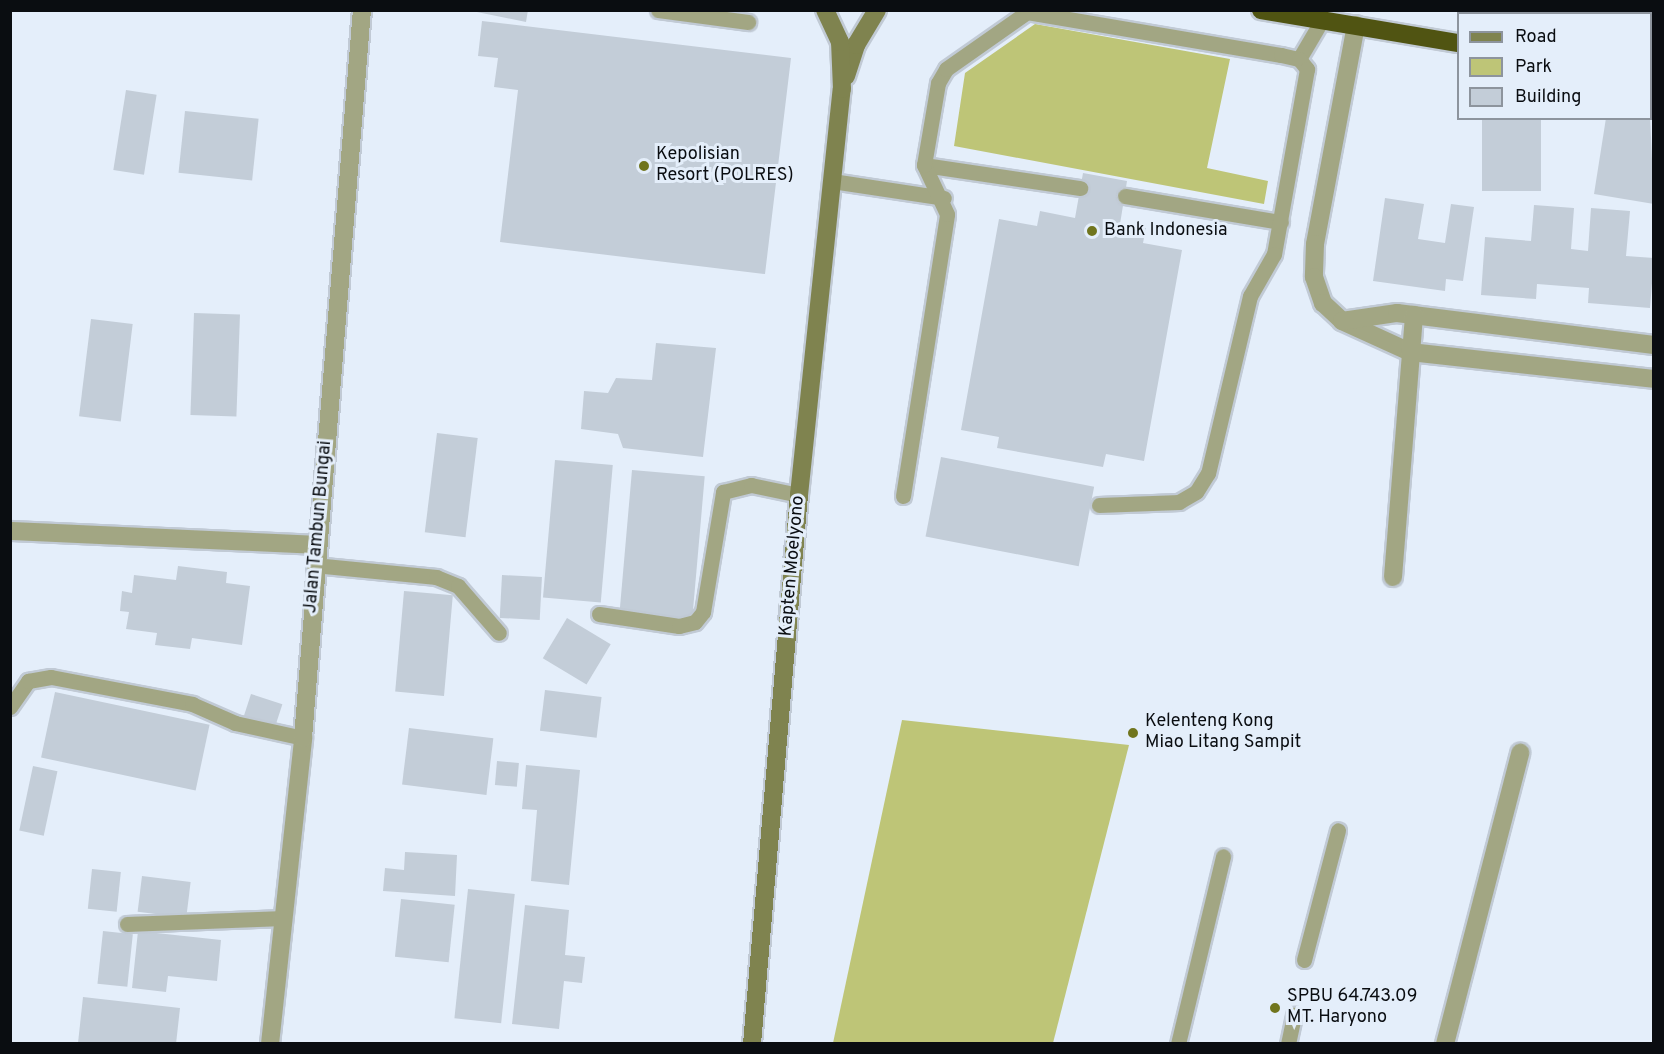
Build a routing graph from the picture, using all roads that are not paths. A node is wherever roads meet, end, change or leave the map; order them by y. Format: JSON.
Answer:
{"nodes":[{"id":1,"x":362,"y":10,"type":"edge"},
{"id":2,"x":658,"y":10,"type":"edge"},
{"id":3,"x":825,"y":10,"type":"edge"},
{"id":4,"x":877,"y":10,"type":"edge"},
{"id":5,"x":1261,"y":10,"type":"edge"},
{"id":6,"x":1322,"y":20,"type":"junction"},
{"id":7,"x":748,"y":22,"type":"dead end"},
{"id":8,"x":1356,"y":25,"type":"junction"},
{"id":9,"x":1457,"y":43,"type":"edge"},
{"id":10,"x":1299,"y":59,"type":"junction"},
{"id":11,"x":842,"y":89,"type":"junction"},
{"id":12,"x":924,"y":165,"type":"junction"},
{"id":13,"x":832,"y":181,"type":"junction"},
{"id":14,"x":1080,"y":188,"type":"dead end"},
{"id":15,"x":1125,"y":196,"type":"dead end"},
{"id":16,"x":944,"y":198,"type":"junction"},
{"id":17,"x":1281,"y":222,"type":"junction"},
{"id":18,"x":1414,"y":315,"type":"junction"},
{"id":19,"x":1342,"y":321,"type":"junction"},
{"id":20,"x":1653,"y":345,"type":"edge"},
{"id":21,"x":1410,"y":352,"type":"junction"},
{"id":22,"x":1653,"y":379,"type":"edge"},
{"id":23,"x":799,"y":495,"type":"junction"},
{"id":24,"x":903,"y":496,"type":"dead end"},
{"id":25,"x":1099,"y":505,"type":"dead end"},
{"id":26,"x":10,"y":531,"type":"edge"},
{"id":27,"x":316,"y":545,"type":"junction"},
{"id":28,"x":314,"y":565,"type":"junction"},
{"id":29,"x":1393,"y":577,"type":"dead end"},
{"id":30,"x":599,"y":614,"type":"dead end"},
{"id":31,"x":499,"y":633,"type":"dead end"},
{"id":32,"x":10,"y":707,"type":"edge"},
{"id":33,"x":303,"y":738,"type":"junction"},
{"id":34,"x":1520,"y":753,"type":"dead end"},
{"id":35,"x":1338,"y":830,"type":"dead end"},
{"id":36,"x":1223,"y":856,"type":"dead end"},
{"id":37,"x":283,"y":918,"type":"junction"},
{"id":38,"x":127,"y":924,"type":"dead end"},
{"id":39,"x":1304,"y":960,"type":"dead end"},
{"id":40,"x":1294,"y":1015,"type":"dead end"},
{"id":41,"x":270,"y":1044,"type":"edge"},
{"id":42,"x":752,"y":1044,"type":"edge"},
{"id":43,"x":1178,"y":1044,"type":"edge"},
{"id":44,"x":1288,"y":1044,"type":"edge"},
{"id":45,"x":1445,"y":1044,"type":"edge"}],
"edges":[{"from":1,"to":27,"type":"street","name":"Jalan Tambun Bungai"},
{"from":2,"to":7,"type":"lane"},
{"from":3,"to":11,"type":"street"},
{"from":4,"to":11,"type":"street"},
{"from":5,"to":6,"type":"highway"},
{"from":6,"to":8,"type":"highway"},
{"from":6,"to":10,"type":"lane"},
{"from":8,"to":9,"type":"highway"},
{"from":8,"to":19,"type":"street"},
{"from":10,"to":12,"type":"lane"},
{"from":10,"to":17,"type":"lane"},
{"from":11,"to":13,"type":"street","name":"Kapten Moelyono"},
{"from":12,"to":14,"type":"lane"},
{"from":12,"to":16,"type":"lane"},
{"from":13,"to":16,"type":"lane"},
{"from":13,"to":23,"type":"street","name":"Kapten Moelyono"},
{"from":15,"to":17,"type":"lane"},
{"from":16,"to":24,"type":"lane"},
{"from":17,"to":25,"type":"lane"},
{"from":18,"to":19,"type":"street"},
{"from":18,"to":20,"type":"street"},
{"from":18,"to":21,"type":"street"},
{"from":19,"to":21,"type":"street"},
{"from":21,"to":22,"type":"street"},
{"from":21,"to":29,"type":"street"},
{"from":23,"to":30,"type":"lane"},
{"from":23,"to":42,"type":"street","name":"Kapten Moelyono"},
{"from":26,"to":27,"type":"street"},
{"from":27,"to":28,"type":"street","name":"Jalan Tambun Bungai"},
{"from":28,"to":31,"type":"lane"},
{"from":28,"to":33,"type":"street","name":"Jalan Tambun Bungai"},
{"from":32,"to":33,"type":"lane"},
{"from":33,"to":37,"type":"street","name":"Jalan Tambun Bungai"},
{"from":34,"to":45,"type":"street"},
{"from":35,"to":39,"type":"lane"},
{"from":36,"to":43,"type":"lane"},
{"from":37,"to":38,"type":"lane"},
{"from":37,"to":41,"type":"street","name":"Jalan Tambun Bungai"},
{"from":40,"to":44,"type":"lane"}]}
